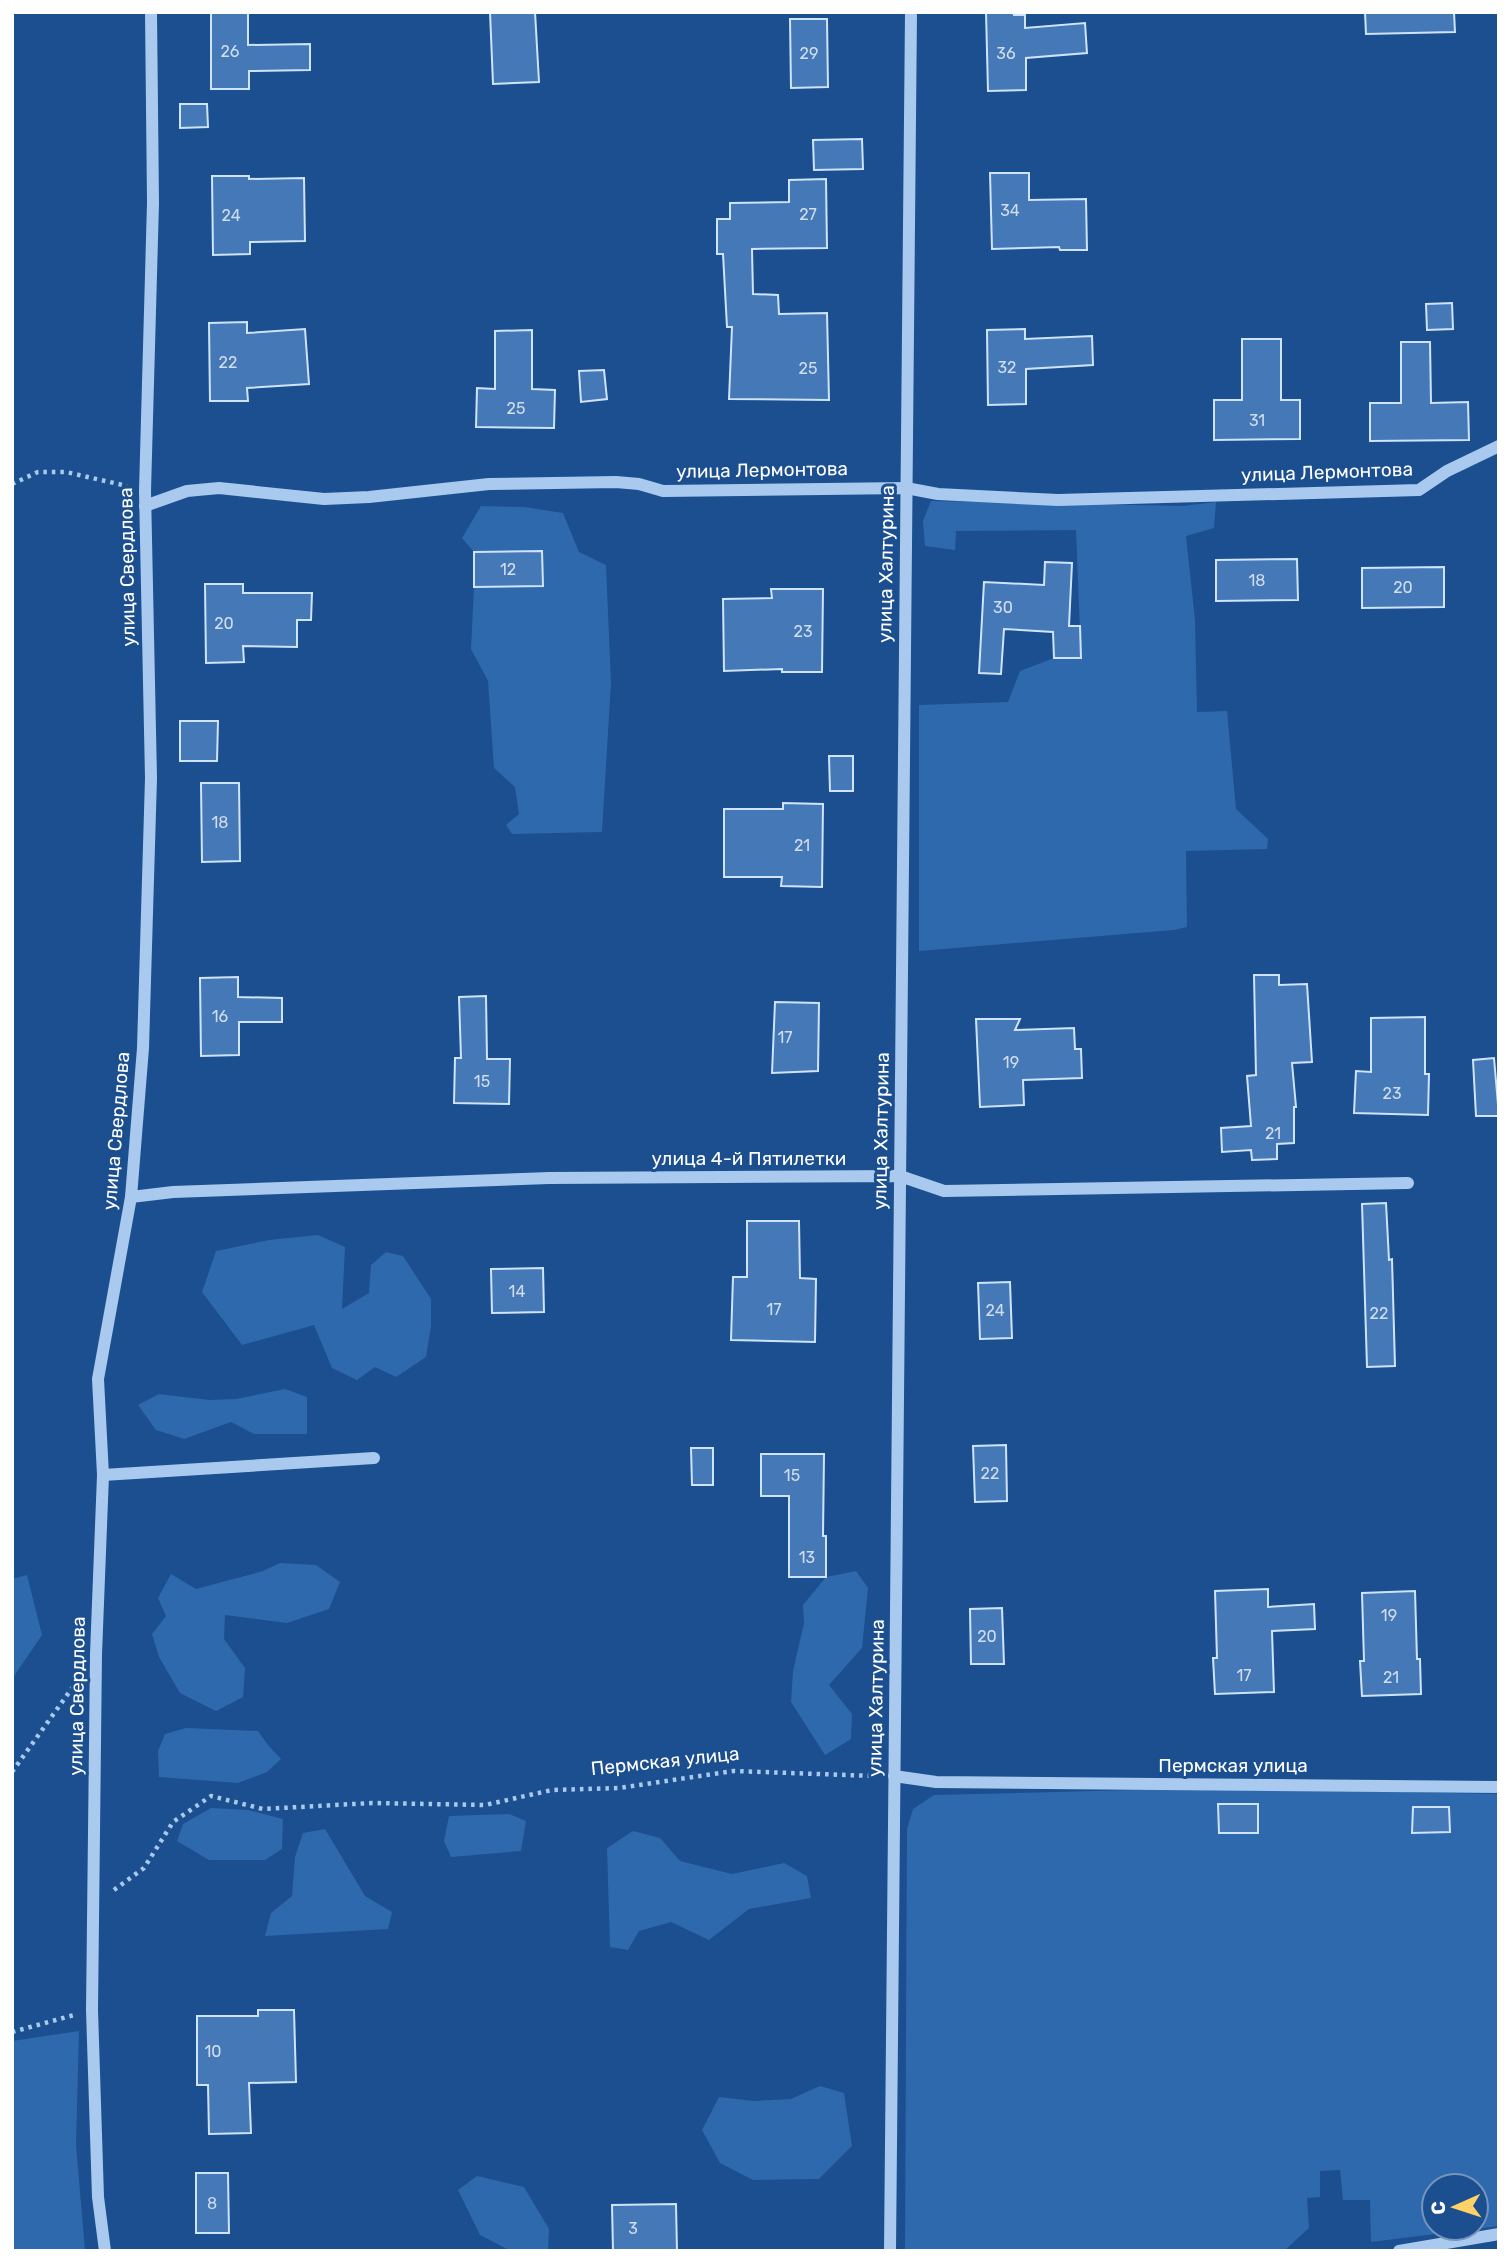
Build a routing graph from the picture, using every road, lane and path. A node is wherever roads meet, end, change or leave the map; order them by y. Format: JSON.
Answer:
{"nodes":[{"id":1,"x":151,"y":12,"type":"edge"},
{"id":2,"x":911,"y":12,"type":"edge"},
{"id":3,"x":1499,"y":446,"type":"edge"},
{"id":4,"x":12,"y":484,"type":"edge"},
{"id":5,"x":906,"y":488,"type":"junction"},
{"id":6,"x":145,"y":491,"type":"junction"},
{"id":7,"x":145,"y":506,"type":"junction"},
{"id":8,"x":900,"y":1177,"type":"junction"},
{"id":9,"x":1408,"y":1182,"type":"dead end"},
{"id":10,"x":131,"y":1197,"type":"junction"},
{"id":11,"x":374,"y":1458,"type":"dead end"},
{"id":12,"x":103,"y":1475,"type":"junction"},
{"id":13,"x":96,"y":1654,"type":"junction"},
{"id":14,"x":12,"y":1772,"type":"edge"},
{"id":15,"x":894,"y":1776,"type":"junction"},
{"id":16,"x":1499,"y":1787,"type":"edge"},
{"id":17,"x":93,"y":1905,"type":"junction"},
{"id":18,"x":92,"y":2010,"type":"junction"},
{"id":19,"x":12,"y":2032,"type":"edge"},
{"id":20,"x":1499,"y":2234,"type":"edge"},
{"id":21,"x":105,"y":2251,"type":"edge"},
{"id":22,"x":890,"y":2251,"type":"edge"},
{"id":23,"x":1399,"y":2251,"type":"edge"}],
"edges":[{"from":1,"to":6,"type":"street","name":"улица Свердлова"},
{"from":2,"to":5,"type":"street","name":"улица Халтурина"},
{"from":3,"to":5,"type":"street","name":"улица Лермонтова"},
{"from":4,"to":6,"type":"path"},
{"from":5,"to":7,"type":"street","name":"улица Лермонтова"},
{"from":5,"to":8,"type":"street","name":"улица Халтурина"},
{"from":6,"to":7,"type":"street","name":"улица Свердлова"},
{"from":7,"to":10,"type":"street","name":"улица Свердлова"},
{"from":8,"to":9,"type":"street","name":"улица 4-й Пятилетки"},
{"from":8,"to":10,"type":"street","name":"улица 4-й Пятилетки"},
{"from":8,"to":15,"type":"street","name":"улица Халтурина"},
{"from":10,"to":12,"type":"street","name":"улица Свердлова"},
{"from":11,"to":12,"type":"street"},
{"from":12,"to":13,"type":"street","name":"улица Свердлова"},
{"from":13,"to":14,"type":"path"},
{"from":13,"to":17,"type":"street","name":"улица Свердлова"},
{"from":15,"to":16,"type":"street","name":"Пермская улица"},
{"from":15,"to":17,"type":"path","name":"Пермская улица"},
{"from":15,"to":22,"type":"street","name":"улица Халтурина"},
{"from":17,"to":18,"type":"street","name":"улица Свердлова"},
{"from":18,"to":19,"type":"path"},
{"from":18,"to":21,"type":"street","name":"улица Свердлова"},
{"from":20,"to":23,"type":"street"}]}
